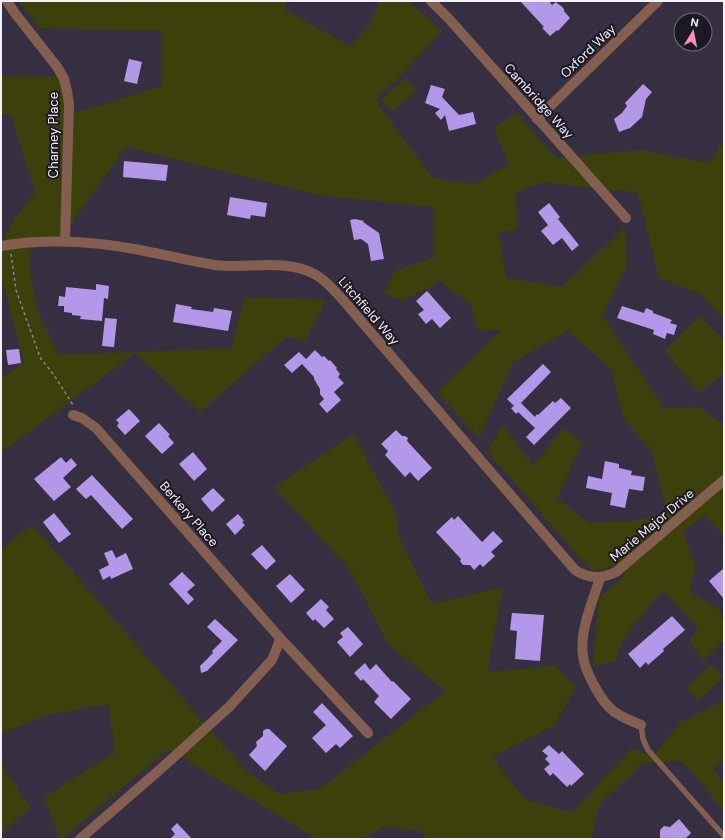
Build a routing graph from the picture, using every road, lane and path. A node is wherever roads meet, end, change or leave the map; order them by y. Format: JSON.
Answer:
{"nodes":[{"id":1,"x":7,"y":1,"type":"edge"},
{"id":2,"x":431,"y":1,"type":"edge"},
{"id":3,"x":658,"y":1,"type":"edge"},
{"id":4,"x":537,"y":119,"type":"junction"},
{"id":5,"x":626,"y":218,"type":"dead end"},
{"id":6,"x":65,"y":241,"type":"junction"},
{"id":7,"x":5,"y":245,"type":"edge"},
{"id":8,"x":73,"y":410,"type":"joint"},
{"id":9,"x":724,"y":480,"type":"edge"},
{"id":10,"x":600,"y":578,"type":"junction"},
{"id":11,"x":280,"y":638,"type":"junction"},
{"id":12,"x":641,"y":725,"type":"joint"},
{"id":13,"x":368,"y":733,"type":"dead end"},
{"id":14,"x":724,"y":836,"type":"edge"},
{"id":15,"x":80,"y":839,"type":"edge"}],
"edges":[{"from":1,"to":6,"type":"street","name":"Charney Place"},
{"from":2,"to":4,"type":"street","name":"Cambridge Way"},
{"from":3,"to":4,"type":"street","name":"Oxford Way"},
{"from":4,"to":5,"type":"street","name":"Cambridge Way"},
{"from":6,"to":7,"type":"street","name":"Litchfield Way"},
{"from":6,"to":10,"type":"street","name":"Litchfield Way"},
{"from":7,"to":8,"type":"path"},
{"from":8,"to":11,"type":"street","name":"Berkery Place"},
{"from":9,"to":10,"type":"street","name":"Marie Major Drive"},
{"from":10,"to":12,"type":"street"},
{"from":11,"to":13,"type":"street","name":"Berkery Place"},
{"from":11,"to":15,"type":"street"},
{"from":12,"to":14,"type":"lane"}]}
